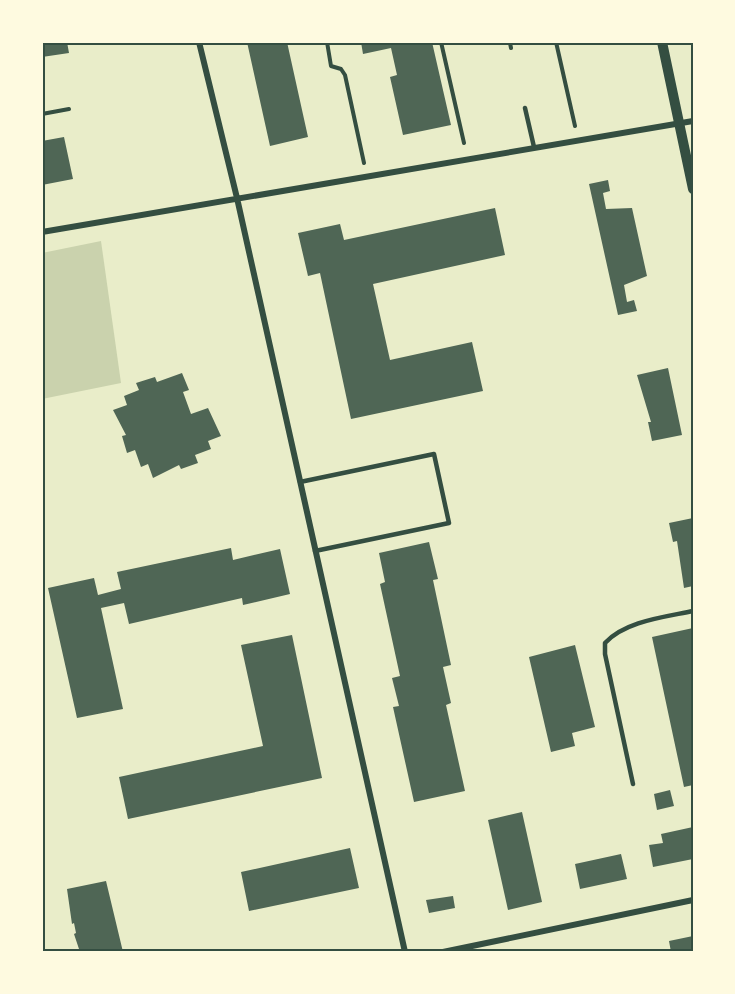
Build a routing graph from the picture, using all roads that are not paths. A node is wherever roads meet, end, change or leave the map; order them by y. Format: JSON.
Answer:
{"nodes":[{"id":1,"x":199,"y":42,"type":"edge"},
{"id":2,"x":662,"y":42,"type":"edge"},
{"id":3,"x":525,"y":108,"type":"dead end"},
{"id":4,"x":693,"y":121,"type":"edge"},
{"id":5,"x":679,"y":123,"type":"junction"},
{"id":6,"x":534,"y":147,"type":"junction"},
{"id":7,"x":693,"y":189,"type":"edge"},
{"id":8,"x":237,"y":198,"type":"junction"},
{"id":9,"x":42,"y":232,"type":"edge"},
{"id":10,"x":300,"y":482,"type":"junction"},
{"id":11,"x":315,"y":551,"type":"junction"},
{"id":12,"x":693,"y":611,"type":"edge"},
{"id":13,"x":633,"y":784,"type":"dead end"},
{"id":14,"x":693,"y":900,"type":"edge"},
{"id":15,"x":405,"y":952,"type":"edge"},
{"id":16,"x":443,"y":952,"type":"edge"}],
"edges":[{"from":1,"to":8,"type":"street"},
{"from":2,"to":5,"type":"street"},
{"from":3,"to":6,"type":"lane"},
{"from":4,"to":5,"type":"street"},
{"from":5,"to":6,"type":"street"},
{"from":5,"to":7,"type":"street"},
{"from":6,"to":8,"type":"street"},
{"from":8,"to":9,"type":"street"},
{"from":8,"to":10,"type":"street"},
{"from":10,"to":11,"type":"street"},
{"from":10,"to":11,"type":"lane"},
{"from":11,"to":15,"type":"street"},
{"from":12,"to":13,"type":"lane"},
{"from":14,"to":16,"type":"street"}]}
